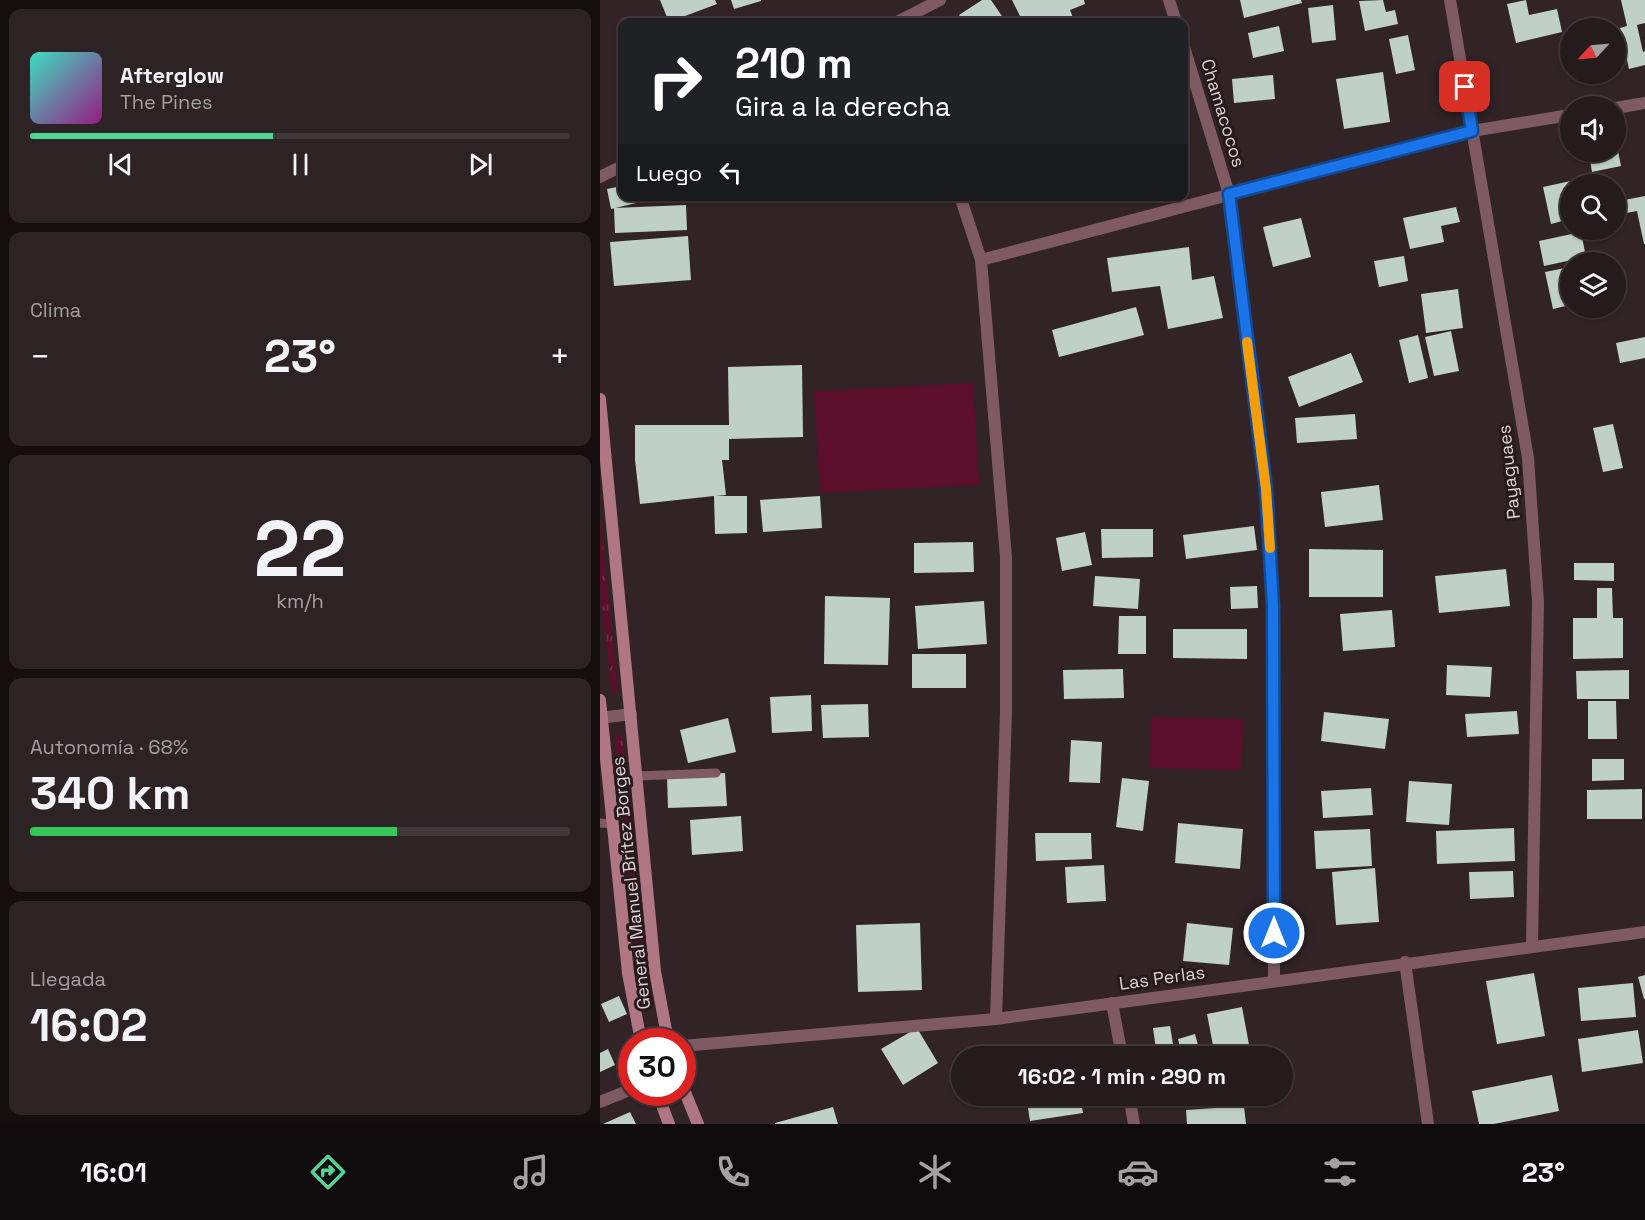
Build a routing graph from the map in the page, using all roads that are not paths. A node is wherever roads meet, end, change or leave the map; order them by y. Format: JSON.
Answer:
{"nodes":[{"id":1,"x":940,"y":0,"type":"edge"},
{"id":2,"x":1169,"y":0,"type":"edge"},
{"id":3,"x":1450,"y":0,"type":"edge"},
{"id":4,"x":905,"y":18,"type":"edge"},
{"id":5,"x":1175,"y":18,"type":"edge"},
{"id":6,"x":1188,"y":60,"type":"edge"},
{"id":7,"x":1645,"y":103,"type":"edge"},
{"id":8,"x":1626,"y":106,"type":"edge"},
{"id":9,"x":1560,"y":117,"type":"edge"},
{"id":10,"x":1472,"y":131,"type":"junction"},
{"id":11,"x":618,"y":168,"type":"edge"},
{"id":12,"x":600,"y":177,"type":"edge"},
{"id":13,"x":1229,"y":194,"type":"junction"},
{"id":14,"x":962,"y":201,"type":"edge"},
{"id":15,"x":981,"y":260,"type":"junction"},
{"id":16,"x":600,"y":399,"type":"edge"},
{"id":17,"x":600,"y":700,"type":"edge"},
{"id":18,"x":631,"y":714,"type":"junction"},
{"id":19,"x":601,"y":718,"type":"edge"},
{"id":20,"x":716,"y":773,"type":"dead end"},
{"id":21,"x":636,"y":776,"type":"junction"},
{"id":22,"x":600,"y":823,"type":"edge"},
{"id":23,"x":613,"y":824,"type":"junction"},
{"id":24,"x":1645,"y":932,"type":"edge"},
{"id":25,"x":1532,"y":945,"type":"junction"},
{"id":26,"x":1405,"y":962,"type":"junction"},
{"id":27,"x":1274,"y":980,"type":"junction"},
{"id":28,"x":1112,"y":1003,"type":"junction"},
{"id":29,"x":996,"y":1019,"type":"junction"},
{"id":30,"x":639,"y":1028,"type":"edge"},
{"id":31,"x":666,"y":1028,"type":"edge"},
{"id":32,"x":696,"y":1045,"type":"edge"},
{"id":33,"x":1120,"y":1046,"type":"edge"},
{"id":34,"x":618,"y":1095,"type":"edge"},
{"id":35,"x":600,"y":1102,"type":"edge"},
{"id":36,"x":662,"y":1106,"type":"edge"},
{"id":37,"x":691,"y":1106,"type":"edge"},
{"id":38,"x":1131,"y":1106,"type":"edge"},
{"id":39,"x":669,"y":1124,"type":"edge"},
{"id":40,"x":698,"y":1124,"type":"edge"},
{"id":41,"x":1134,"y":1124,"type":"edge"},
{"id":42,"x":1428,"y":1124,"type":"edge"}],
"edges":[{"from":1,"to":4,"type":"street"},
{"from":2,"to":5,"type":"street"},
{"from":3,"to":10,"type":"street","name":"Payaguaes"},
{"from":6,"to":13,"type":"street","name":"Chamacocos"},
{"from":7,"to":8,"type":"street"},
{"from":9,"to":10,"type":"street"},
{"from":10,"to":13,"type":"street"},
{"from":10,"to":25,"type":"street","name":"Payaguaes"},
{"from":11,"to":12,"type":"street"},
{"from":13,"to":15,"type":"street"},
{"from":13,"to":27,"type":"street","name":"Chamacocos"},
{"from":14,"to":15,"type":"street"},
{"from":15,"to":29,"type":"street"},
{"from":16,"to":18,"type":"main road","name":"General Manuel Brítez Borges"},
{"from":17,"to":19,"type":"main road","name":"General Manuel Brítez Borges"},
{"from":18,"to":19,"type":"street"},
{"from":18,"to":21,"type":"main road","name":"General Manuel Brítez Borges"},
{"from":19,"to":23,"type":"main road","name":"General Manuel Brítez Borges"},
{"from":20,"to":21,"type":"lane"},
{"from":21,"to":31,"type":"main road","name":"General Manuel Brítez Borges"},
{"from":22,"to":23,"type":"lane"},
{"from":23,"to":30,"type":"main road","name":"General Manuel Brítez Borges"},
{"from":24,"to":25,"type":"street","name":"Las Perlas"},
{"from":25,"to":26,"type":"street","name":"Las Perlas"},
{"from":26,"to":27,"type":"street","name":"Las Perlas"},
{"from":26,"to":42,"type":"street"},
{"from":27,"to":28,"type":"street","name":"Las Perlas"},
{"from":28,"to":29,"type":"street","name":"Las Perlas"},
{"from":28,"to":33,"type":"street"},
{"from":29,"to":32,"type":"street","name":"Las Perlas"},
{"from":34,"to":35,"type":"street"},
{"from":36,"to":39,"type":"main road"},
{"from":37,"to":40,"type":"main road"},
{"from":38,"to":41,"type":"street"}]}
